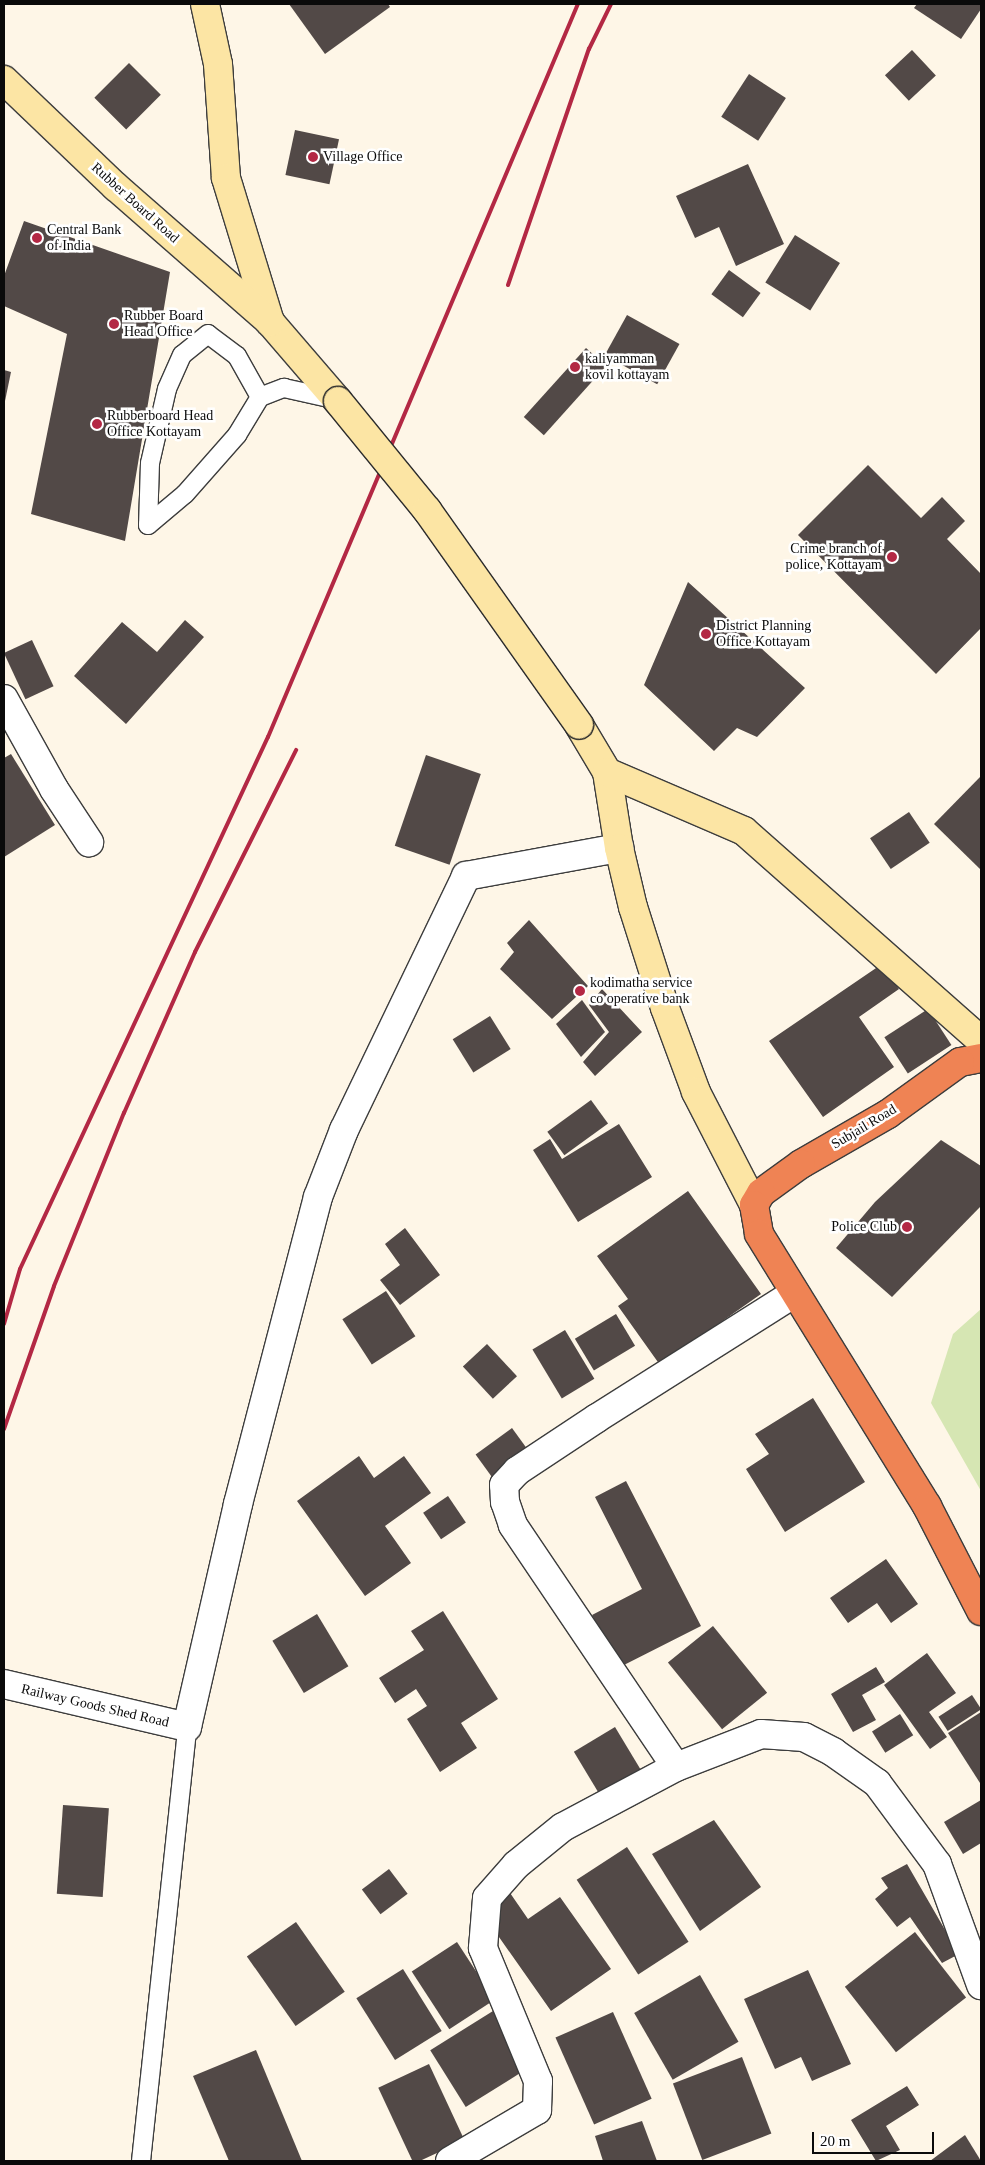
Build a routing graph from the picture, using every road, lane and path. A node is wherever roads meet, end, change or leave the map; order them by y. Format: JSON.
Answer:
{"nodes":[{"id":1,"x":205,"y":4,"type":"edge"},
{"id":2,"x":4,"y":80,"type":"edge"},
{"id":3,"x":270,"y":322,"type":"junction"},
{"id":4,"x":260,"y":397,"type":"junction"},
{"id":5,"x":338,"y":400,"type":"junction"},
{"id":6,"x":4,"y":698,"type":"edge"},
{"id":7,"x":607,"y":772,"type":"junction"},
{"id":8,"x":90,"y":842,"type":"dead end"},
{"id":9,"x":619,"y":848,"type":"junction"},
{"id":10,"x":981,"y":1041,"type":"edge"},
{"id":11,"x":981,"y":1058,"type":"edge"},
{"id":12,"x":754,"y":1205,"type":"junction"},
{"id":13,"x":795,"y":1293,"type":"junction"},
{"id":14,"x":981,"y":1611,"type":"edge"},
{"id":15,"x":4,"y":1684,"type":"edge"},
{"id":16,"x":186,"y":1727,"type":"junction"},
{"id":17,"x":676,"y":1767,"type":"junction"},
{"id":18,"x":981,"y":1985,"type":"edge"},
{"id":19,"x":141,"y":2161,"type":"edge"},
{"id":20,"x":450,"y":2161,"type":"edge"}],
"edges":[{"from":1,"to":3,"type":"main road"},
{"from":2,"to":3,"type":"main road","name":"Rubber Board Road"},
{"from":3,"to":5,"type":"main road","name":"Rubber Board Road"},
{"from":4,"to":4,"type":"lane"},
{"from":4,"to":5,"type":"lane"},
{"from":5,"to":7,"type":"main road","name":"Rubber Board Road","bridge":true},
{"from":6,"to":8,"type":"street"},
{"from":7,"to":9,"type":"main road"},
{"from":7,"to":10,"type":"main road"},
{"from":9,"to":12,"type":"main road"},
{"from":9,"to":16,"type":"street"},
{"from":11,"to":12,"type":"highway","name":"Subjail Road"},
{"from":12,"to":13,"type":"highway"},
{"from":13,"to":14,"type":"highway"},
{"from":13,"to":17,"type":"street"},
{"from":15,"to":16,"type":"street","name":"Railway Goods Shed Road"},
{"from":16,"to":19,"type":"lane"},
{"from":17,"to":18,"type":"street"},
{"from":17,"to":20,"type":"street"}]}
